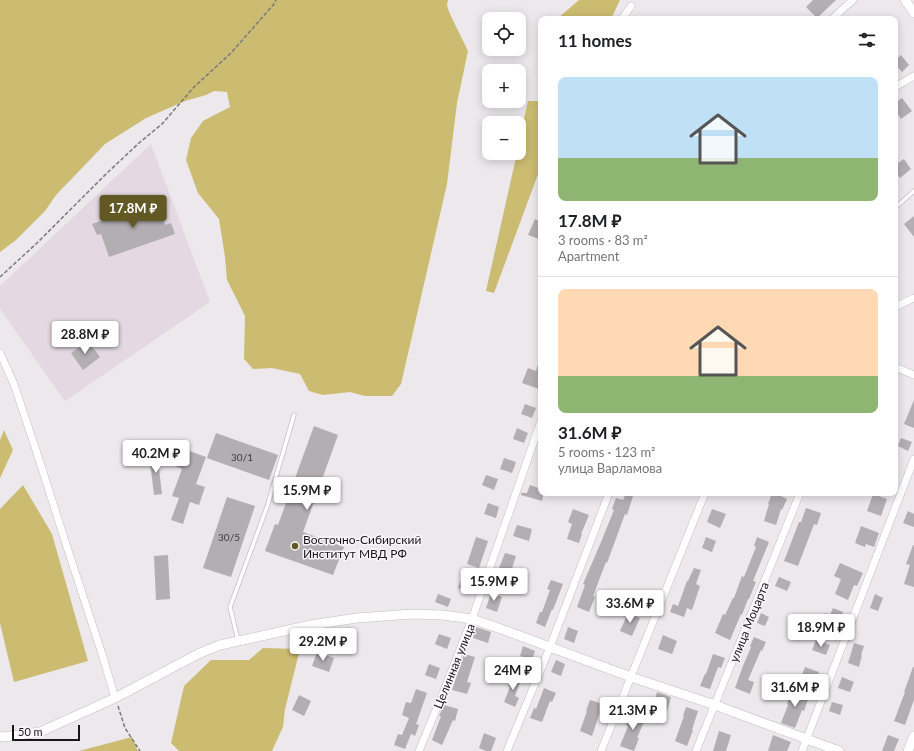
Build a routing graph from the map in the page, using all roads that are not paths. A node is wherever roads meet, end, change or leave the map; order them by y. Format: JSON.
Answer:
{"nodes":[{"id":1,"x":853,"y":0,"type":"edge"},
{"id":2,"x":905,"y":0,"type":"edge"},
{"id":3,"x":631,"y":6,"type":"dead end"},
{"id":4,"x":914,"y":13,"type":"edge"},
{"id":5,"x":624,"y":16,"type":"edge"},
{"id":6,"x":835,"y":16,"type":"edge"},
{"id":7,"x":914,"y":76,"type":"edge"},
{"id":8,"x":898,"y":85,"type":"edge"},
{"id":9,"x":914,"y":191,"type":"edge"},
{"id":10,"x":898,"y":205,"type":"edge"},
{"id":11,"x":914,"y":298,"type":"edge"},
{"id":12,"x":898,"y":306,"type":"edge"},
{"id":13,"x":0,"y":352,"type":"edge"},
{"id":14,"x":898,"y":368,"type":"edge"},
{"id":15,"x":914,"y":375,"type":"edge"},
{"id":16,"x":294,"y":415,"type":"dead end"},
{"id":17,"x":538,"y":430,"type":"edge"},
{"id":18,"x":914,"y":459,"type":"edge"},
{"id":19,"x":608,"y":496,"type":"edge"},
{"id":20,"x":705,"y":496,"type":"edge"},
{"id":21,"x":799,"y":496,"type":"edge"},
{"id":22,"x":472,"y":619,"type":"junction"},
{"id":23,"x":238,"y":641,"type":"junction"},
{"id":24,"x":550,"y":647,"type":"junction"},
{"id":25,"x":631,"y":677,"type":"junction"},
{"id":26,"x":115,"y":698,"type":"junction"},
{"id":27,"x":715,"y":705,"type":"junction"},
{"id":28,"x":0,"y":736,"type":"edge"},
{"id":29,"x":914,"y":736,"type":"edge"},
{"id":30,"x":806,"y":739,"type":"junction"},
{"id":31,"x":419,"y":751,"type":"edge"},
{"id":32,"x":506,"y":751,"type":"edge"},
{"id":33,"x":601,"y":751,"type":"edge"},
{"id":34,"x":696,"y":751,"type":"edge"},
{"id":35,"x":802,"y":751,"type":"edge"},
{"id":36,"x":839,"y":751,"type":"edge"},
{"id":37,"x":908,"y":751,"type":"edge"}],
"edges":[{"from":1,"to":6,"type":"street"},
{"from":2,"to":4,"type":"street"},
{"from":3,"to":5,"type":"street"},
{"from":7,"to":8,"type":"street"},
{"from":9,"to":10,"type":"lane"},
{"from":11,"to":12,"type":"street"},
{"from":13,"to":26,"type":"street"},
{"from":14,"to":15,"type":"street"},
{"from":16,"to":23,"type":"lane"},
{"from":17,"to":22,"type":"street","name":"Целинная улица"},
{"from":18,"to":30,"type":"street"},
{"from":19,"to":24,"type":"street"},
{"from":20,"to":25,"type":"street"},
{"from":21,"to":27,"type":"street","name":"улица Моцарта"},
{"from":22,"to":23,"type":"street"},
{"from":22,"to":24,"type":"street"},
{"from":22,"to":31,"type":"street","name":"Целинная улица"},
{"from":23,"to":26,"type":"street"},
{"from":24,"to":25,"type":"street"},
{"from":24,"to":32,"type":"street"},
{"from":25,"to":27,"type":"street"},
{"from":25,"to":33,"type":"street"},
{"from":26,"to":28,"type":"street"},
{"from":27,"to":30,"type":"street"},
{"from":27,"to":34,"type":"street","name":"улица Моцарта"},
{"from":29,"to":37,"type":"street"},
{"from":30,"to":35,"type":"street"},
{"from":30,"to":36,"type":"street"}]}
